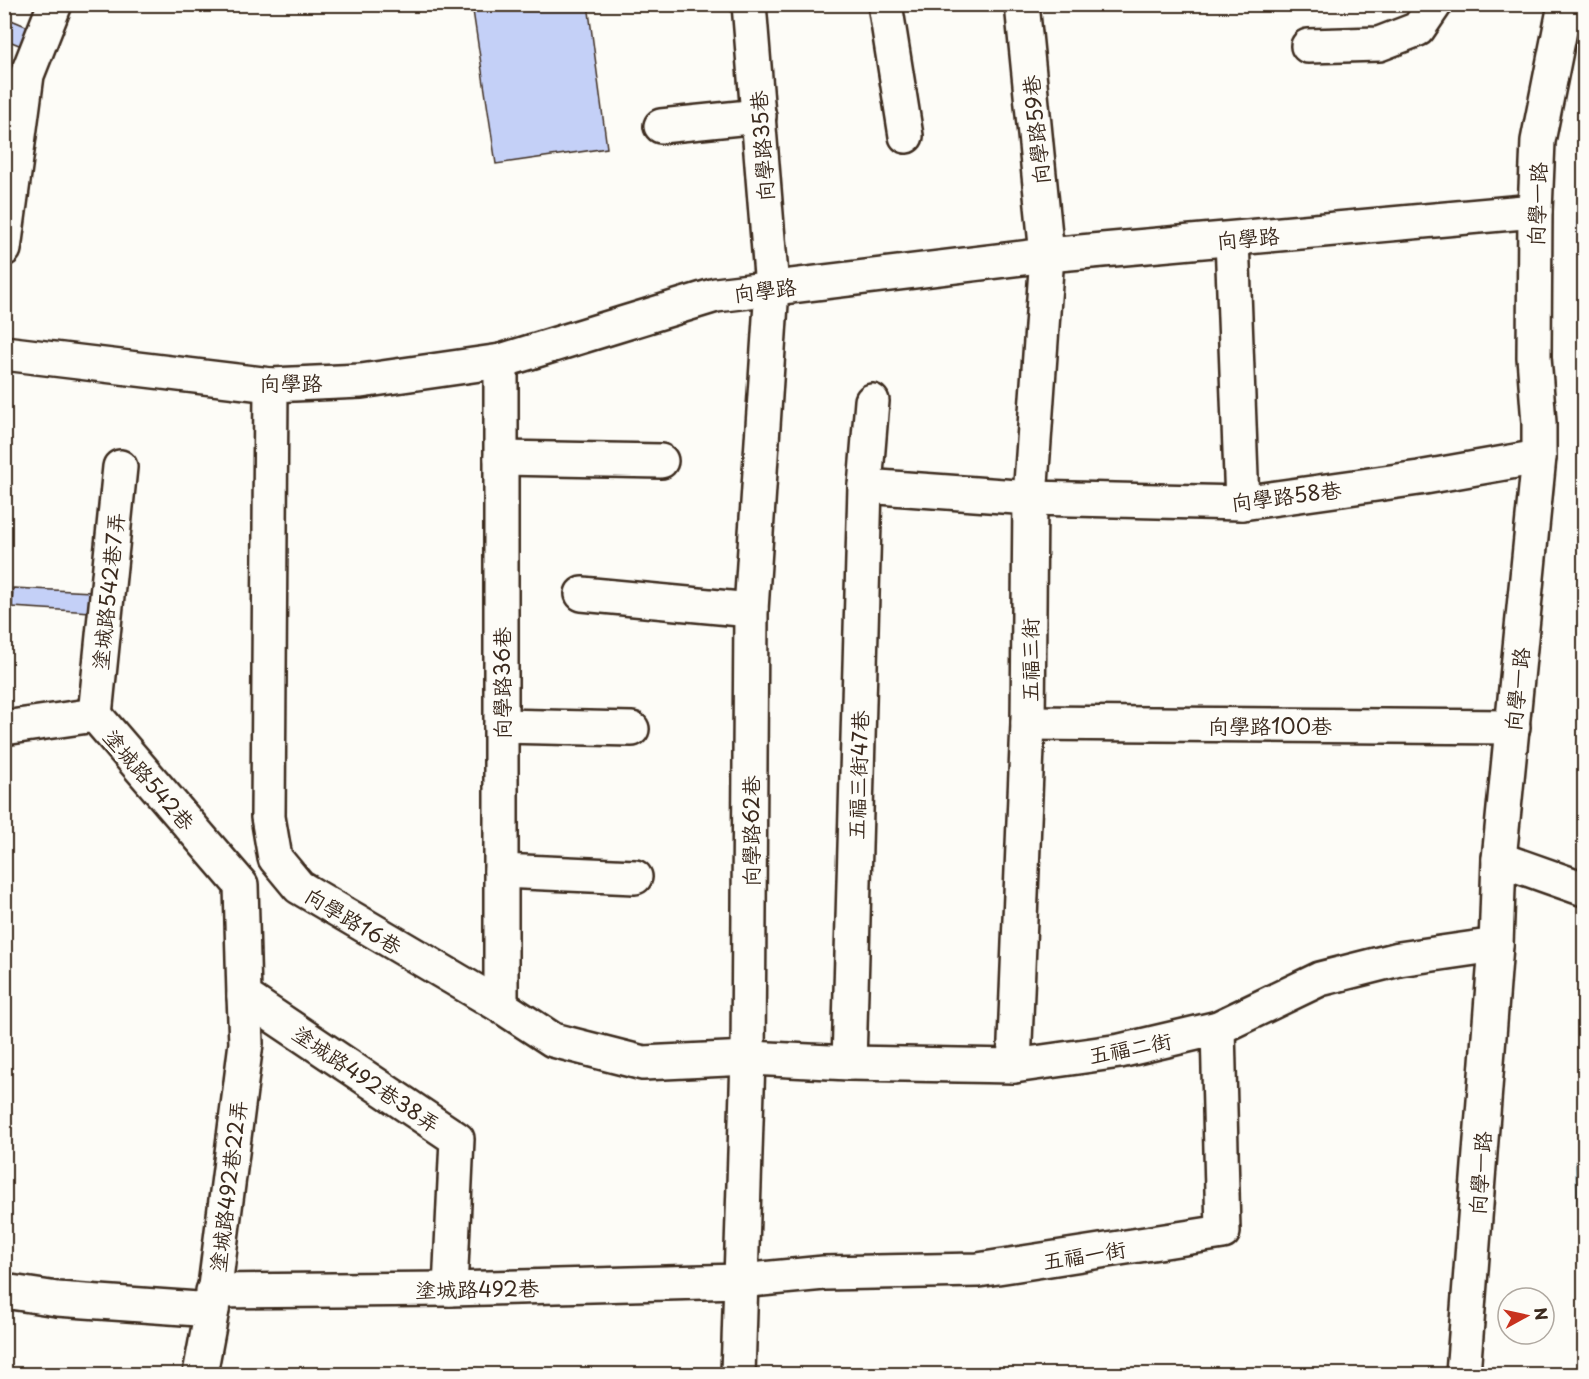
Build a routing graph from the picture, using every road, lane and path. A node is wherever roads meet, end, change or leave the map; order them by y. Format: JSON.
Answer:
{"nodes":[{"id":1,"x":55,"y":4,"type":"edge"},
{"id":2,"x":749,"y":4,"type":"edge"},
{"id":3,"x":885,"y":4,"type":"edge"},
{"id":4,"x":1022,"y":4,"type":"edge"},
{"id":5,"x":1435,"y":4,"type":"edge"},
{"id":6,"x":1563,"y":4,"type":"edge"},
{"id":7,"x":1308,"y":46,"type":"dead end"},
{"id":8,"x":16,"y":70,"type":"edge"},
{"id":9,"x":759,"y":116,"type":"junction"},
{"id":10,"x":661,"y":126,"type":"dead end"},
{"id":11,"x":906,"y":136,"type":"dead end"},
{"id":12,"x":1534,"y":211,"type":"junction"},
{"id":13,"x":1232,"y":239,"type":"junction"},
{"id":14,"x":4,"y":249,"type":"edge"},
{"id":15,"x":1047,"y":255,"type":"junction"},
{"id":16,"x":771,"y":288,"type":"junction"},
{"id":17,"x":4,"y":353,"type":"edge"},
{"id":18,"x":501,"y":361,"type":"junction"},
{"id":19,"x":271,"y":385,"type":"junction"},
{"id":20,"x":872,"y":401,"type":"dead end"},
{"id":21,"x":1539,"y":457,"type":"junction"},
{"id":22,"x":501,"y":458,"type":"junction"},
{"id":23,"x":661,"y":461,"type":"dead end"},
{"id":24,"x":120,"y":467,"type":"dead end"},
{"id":25,"x":865,"y":486,"type":"junction"},
{"id":26,"x":1030,"y":498,"type":"junction"},
{"id":27,"x":1242,"y":503,"type":"junction"},
{"id":28,"x":582,"y":594,"type":"dead end"},
{"id":29,"x":751,"y":610,"type":"junction"},
{"id":30,"x":95,"y":715,"type":"junction"},
{"id":31,"x":1028,"y":723,"type":"junction"},
{"id":32,"x":501,"y":726,"type":"junction"},
{"id":33,"x":1513,"y":727,"type":"junction"},
{"id":34,"x":4,"y":728,"type":"edge"},
{"id":35,"x":632,"y":729,"type":"dead end"},
{"id":36,"x":1499,"y":859,"type":"junction"},
{"id":37,"x":501,"y":871,"type":"junction"},
{"id":38,"x":635,"y":878,"type":"dead end"},
{"id":39,"x":1584,"y":889,"type":"edge"},
{"id":40,"x":1497,"y":945,"type":"junction"},
{"id":41,"x":244,"y":996,"type":"junction"},
{"id":42,"x":501,"y":1006,"type":"junction"},
{"id":43,"x":1218,"y":1028,"type":"junction"},
{"id":44,"x":748,"y":1058,"type":"junction"},
{"id":45,"x":849,"y":1063,"type":"junction"},
{"id":46,"x":1014,"y":1066,"type":"junction"},
{"id":47,"x":740,"y":1281,"type":"junction"},
{"id":48,"x":450,"y":1289,"type":"junction"},
{"id":49,"x":4,"y":1291,"type":"edge"},
{"id":50,"x":213,"y":1300,"type":"junction"},
{"id":51,"x":200,"y":1374,"type":"edge"},
{"id":52,"x":738,"y":1374,"type":"edge"},
{"id":53,"x":1463,"y":1374,"type":"edge"}],
"edges":[{"from":1,"to":8,"type":"street"},
{"from":2,"to":9,"type":"street","name":"向學路35巷"},
{"from":3,"to":11,"type":"street"},
{"from":4,"to":15,"type":"street","name":"向學路59巷"},
{"from":5,"to":7,"type":"street"},
{"from":6,"to":12,"type":"street","name":"向學一路"},
{"from":8,"to":14,"type":"street"},
{"from":9,"to":10,"type":"street"},
{"from":9,"to":16,"type":"street","name":"向學路35巷"},
{"from":12,"to":13,"type":"street","name":"向學路"},
{"from":12,"to":21,"type":"street","name":"向學一路"},
{"from":13,"to":15,"type":"street","name":"向學路"},
{"from":13,"to":27,"type":"street"},
{"from":15,"to":16,"type":"street","name":"向學路"},
{"from":15,"to":26,"type":"street","name":"五福三街"},
{"from":16,"to":18,"type":"street","name":"向學路"},
{"from":16,"to":29,"type":"street","name":"向學路62巷"},
{"from":17,"to":19,"type":"street","name":"向學路"},
{"from":18,"to":19,"type":"street","name":"向學路"},
{"from":18,"to":22,"type":"street","name":"向學路36巷"},
{"from":19,"to":42,"type":"street","name":"向學路16巷"},
{"from":20,"to":25,"type":"street","name":"五福三街47巷"},
{"from":21,"to":27,"type":"street","name":"向學路58巷"},
{"from":21,"to":33,"type":"street","name":"向學一路"},
{"from":22,"to":23,"type":"street"},
{"from":22,"to":32,"type":"street","name":"向學路36巷"},
{"from":24,"to":30,"type":"street","name":"塗城路542巷7弄"},
{"from":25,"to":26,"type":"street"},
{"from":25,"to":45,"type":"street","name":"五福三街47巷"},
{"from":26,"to":27,"type":"street","name":"向學路58巷"},
{"from":26,"to":31,"type":"street","name":"五福三街"},
{"from":28,"to":29,"type":"street"},
{"from":29,"to":44,"type":"street","name":"向學路62巷"},
{"from":30,"to":34,"type":"street","name":"塗城路542巷"},
{"from":30,"to":41,"type":"street","name":"塗城路542巷"},
{"from":31,"to":33,"type":"street","name":"向學路100巷"},
{"from":31,"to":46,"type":"street","name":"五福三街"},
{"from":32,"to":35,"type":"street"},
{"from":32,"to":37,"type":"street","name":"向學路36巷"},
{"from":33,"to":36,"type":"street","name":"向學一路"},
{"from":36,"to":39,"type":"street"},
{"from":36,"to":40,"type":"street","name":"向學一路"},
{"from":37,"to":38,"type":"street"},
{"from":37,"to":42,"type":"street","name":"向學路36巷"},
{"from":40,"to":43,"type":"street","name":"五福二街"},
{"from":40,"to":53,"type":"street","name":"向學一路"},
{"from":41,"to":48,"type":"street","name":"塗城路492巷38弄"},
{"from":41,"to":50,"type":"street","name":"塗城路492巷22弄"},
{"from":42,"to":44,"type":"street","name":"向學路16巷"},
{"from":43,"to":46,"type":"street","name":"五福二街"},
{"from":43,"to":47,"type":"street","name":"五福一街"},
{"from":44,"to":45,"type":"street","name":"五福二街"},
{"from":44,"to":47,"type":"street","name":"向學路62巷"},
{"from":45,"to":46,"type":"street","name":"五福二街"},
{"from":47,"to":48,"type":"street","name":"塗城路492巷"},
{"from":47,"to":52,"type":"street","name":"向學路62巷"},
{"from":48,"to":50,"type":"street","name":"塗城路492巷"},
{"from":49,"to":50,"type":"street","name":"塗城路492巷"},
{"from":50,"to":51,"type":"street","name":"塗城路492巷22弄"}]}
